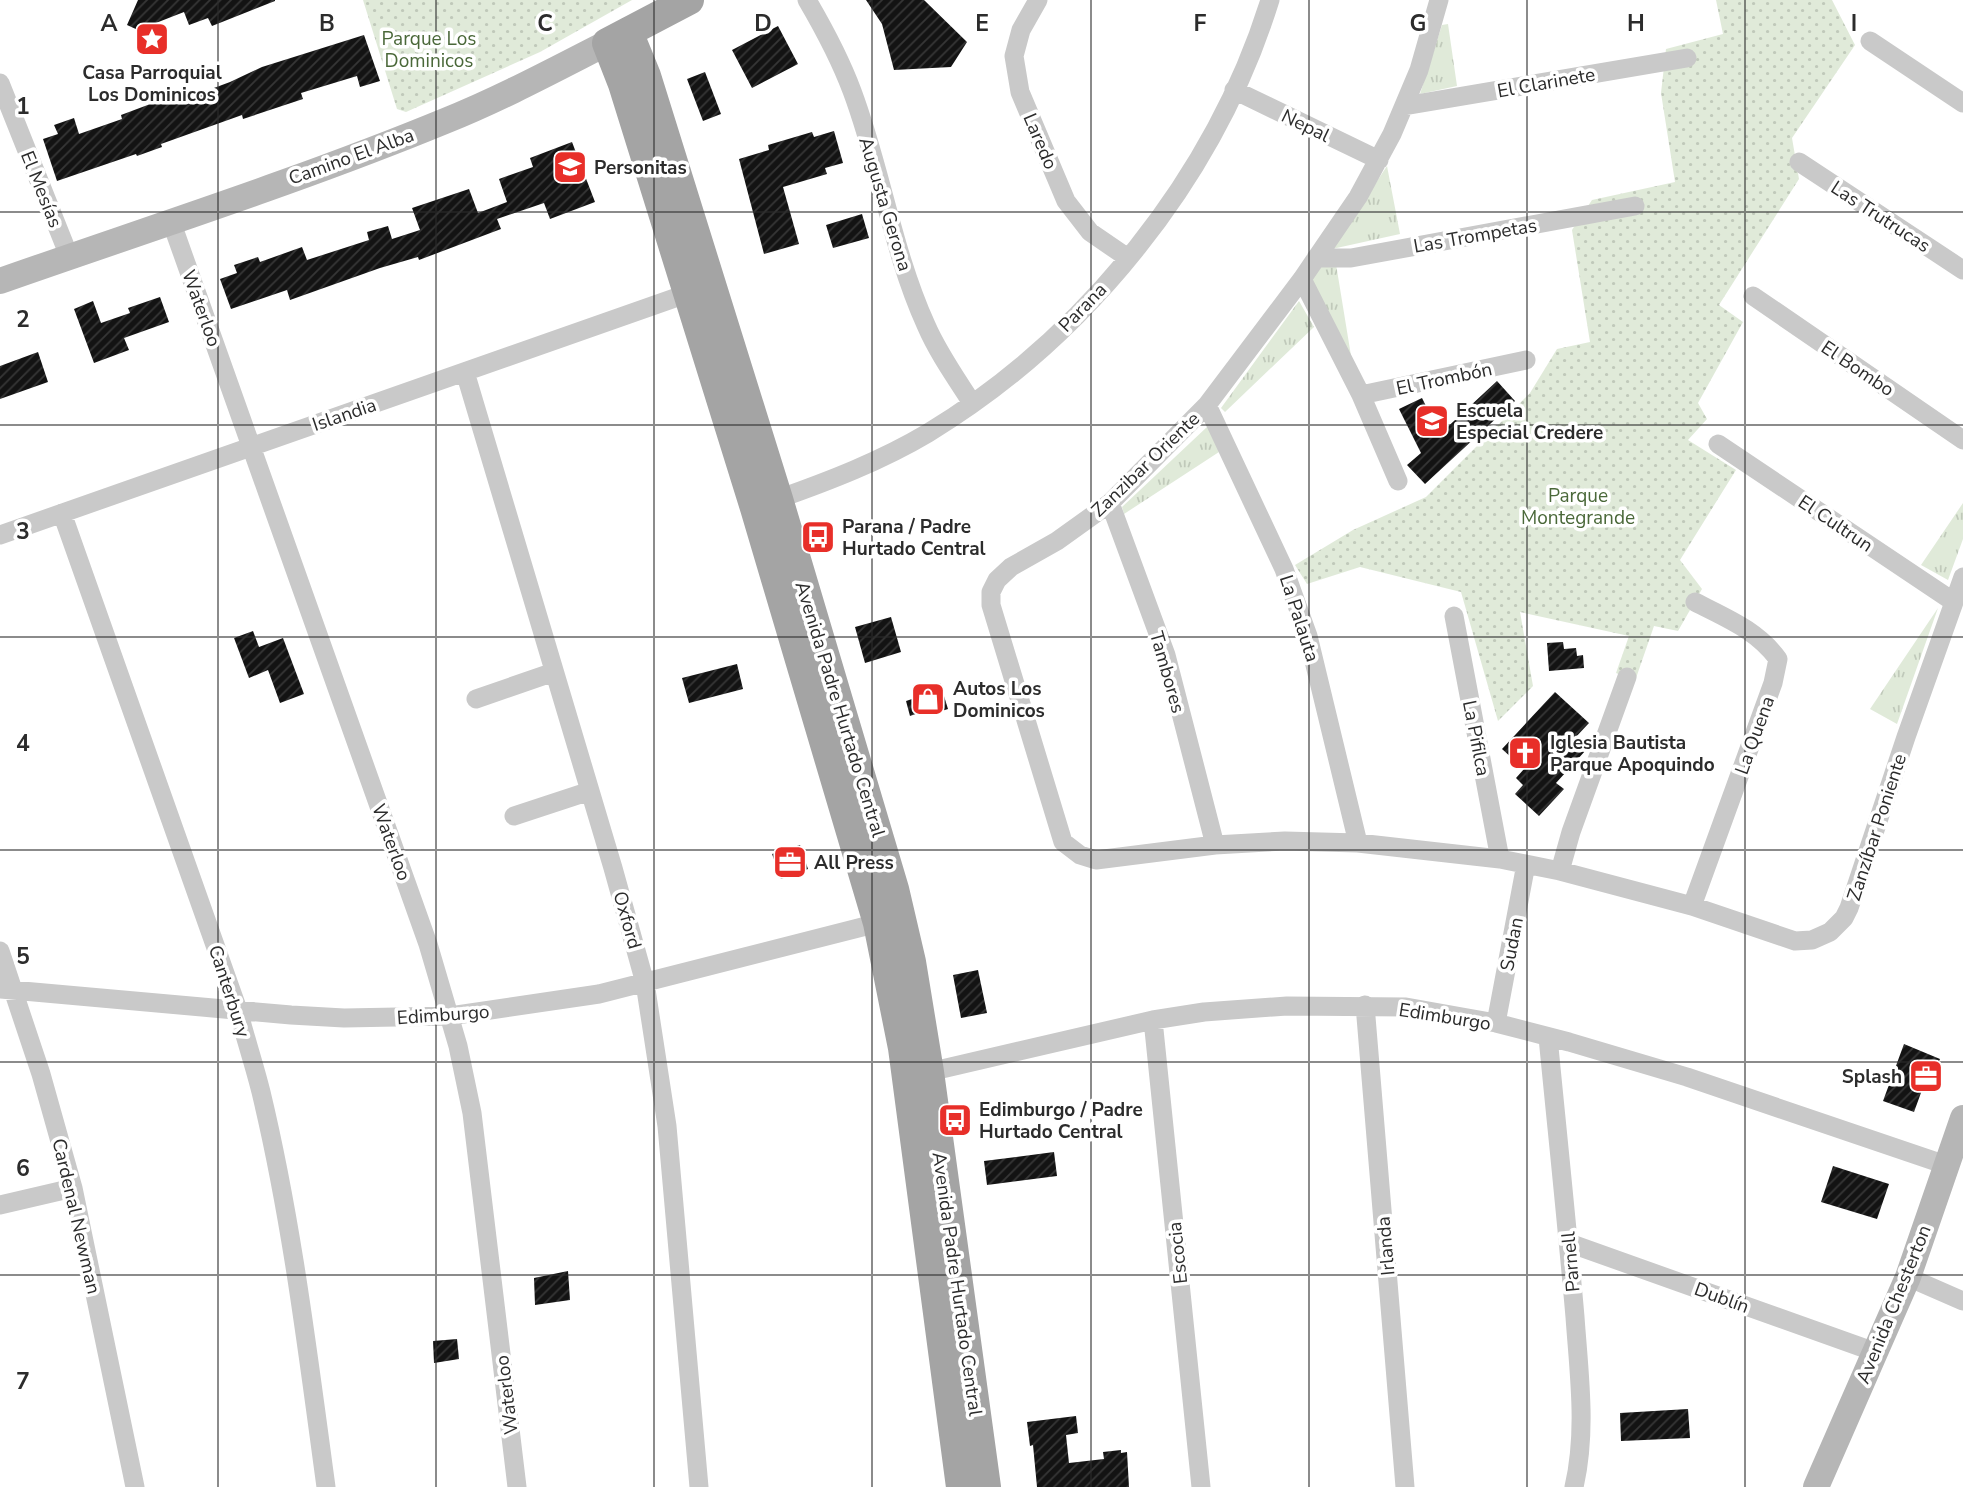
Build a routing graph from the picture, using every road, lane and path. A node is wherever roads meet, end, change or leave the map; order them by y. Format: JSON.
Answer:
{"nodes":[{"id":1,"x":689,"y":0,"type":"edge"},
{"id":2,"x":807,"y":0,"type":"edge"},
{"id":3,"x":1038,"y":0,"type":"edge"},
{"id":4,"x":1270,"y":0,"type":"edge"},
{"id":5,"x":1439,"y":0,"type":"edge"},
{"id":6,"x":618,"y":38,"type":"junction"},
{"id":7,"x":1870,"y":41,"type":"dead end"},
{"id":8,"x":1687,"y":58,"type":"dead end"},
{"id":9,"x":0,"y":83,"type":"edge"},
{"id":10,"x":1234,"y":90,"type":"junction"},
{"id":11,"x":1963,"y":103,"type":"edge"},
{"id":12,"x":1404,"y":106,"type":"junction"},
{"id":13,"x":1379,"y":160,"type":"junction"},
{"id":14,"x":1799,"y":162,"type":"dead end"},
{"id":15,"x":1634,"y":206,"type":"dead end"},
{"id":16,"x":171,"y":221,"type":"junction"},
{"id":17,"x":69,"y":257,"type":"junction"},
{"id":18,"x":1128,"y":258,"type":"junction"},
{"id":19,"x":1316,"y":258,"type":"junction"},
{"id":20,"x":1963,"y":270,"type":"edge"},
{"id":21,"x":1301,"y":279,"type":"junction"},
{"id":22,"x":0,"y":281,"type":"edge"},
{"id":23,"x":689,"y":293,"type":"junction"},
{"id":24,"x":1753,"y":296,"type":"dead end"},
{"id":25,"x":1526,"y":360,"type":"dead end"},
{"id":26,"x":465,"y":372,"type":"junction"},
{"id":27,"x":1361,"y":395,"type":"junction"},
{"id":28,"x":972,"y":403,"type":"junction"},
{"id":29,"x":1207,"y":405,"type":"junction"},
{"id":30,"x":1963,"y":440,"type":"edge"},
{"id":31,"x":1718,"y":444,"type":"dead end"},
{"id":32,"x":251,"y":447,"type":"junction"},
{"id":33,"x":1398,"y":481,"type":"dead end"},
{"id":34,"x":778,"y":499,"type":"junction"},
{"id":35,"x":1110,"y":503,"type":"junction"},
{"id":36,"x":62,"y":513,"type":"junction"},
{"id":37,"x":0,"y":535,"type":"edge"},
{"id":38,"x":1963,"y":577,"type":"edge"},
{"id":39,"x":1695,"y":602,"type":"dead end"},
{"id":40,"x":1954,"y":602,"type":"junction"},
{"id":41,"x":1454,"y":616,"type":"dead end"},
{"id":42,"x":555,"y":672,"type":"junction"},
{"id":43,"x":1627,"y":677,"type":"dead end"},
{"id":44,"x":476,"y":699,"type":"dead end"},
{"id":45,"x":590,"y":791,"type":"junction"},
{"id":46,"x":514,"y":816,"type":"dead end"},
{"id":47,"x":1358,"y":843,"type":"junction"},
{"id":48,"x":1215,"y":845,"type":"junction"},
{"id":49,"x":1500,"y":859,"type":"junction"},
{"id":50,"x":1527,"y":864,"type":"junction"},
{"id":51,"x":1560,"y":871,"type":"junction"},
{"id":52,"x":1692,"y":906,"type":"junction"},
{"id":53,"x":878,"y":923,"type":"junction"},
{"id":54,"x":0,"y":951,"type":"edge"},
{"id":55,"x":645,"y":983,"type":"junction"},
{"id":56,"x":6,"y":989,"type":"edge"},
{"id":57,"x":1365,"y":1005,"type":"junction"},
{"id":58,"x":237,"y":1010,"type":"junction"},
{"id":59,"x":450,"y":1017,"type":"junction"},
{"id":60,"x":1153,"y":1020,"type":"junction"},
{"id":61,"x":1496,"y":1023,"type":"junction"},
{"id":62,"x":1548,"y":1037,"type":"junction"},
{"id":63,"x":929,"y":1072,"type":"junction"},
{"id":64,"x":1963,"y":1118,"type":"edge"},
{"id":65,"x":1946,"y":1165,"type":"junction"},
{"id":66,"x":72,"y":1188,"type":"junction"},
{"id":67,"x":0,"y":1205,"type":"edge"},
{"id":68,"x":1569,"y":1243,"type":"junction"},
{"id":69,"x":1908,"y":1277,"type":"junction"},
{"id":70,"x":1963,"y":1301,"type":"edge"},
{"id":71,"x":1875,"y":1352,"type":"junction"},
{"id":72,"x":135,"y":1487,"type":"edge"},
{"id":73,"x":326,"y":1487,"type":"edge"},
{"id":74,"x":517,"y":1487,"type":"edge"},
{"id":75,"x":699,"y":1487,"type":"edge"},
{"id":76,"x":961,"y":1487,"type":"edge"},
{"id":77,"x":986,"y":1487,"type":"edge"},
{"id":78,"x":1202,"y":1487,"type":"edge"},
{"id":79,"x":1405,"y":1487,"type":"edge"},
{"id":80,"x":1574,"y":1487,"type":"edge"},
{"id":81,"x":1815,"y":1487,"type":"edge"}],
"edges":[{"from":1,"to":6,"type":"main road","name":"Camino El Alba"},
{"from":2,"to":28,"type":"street","name":"Augusta Gerona"},
{"from":3,"to":18,"type":"street","name":"Laredo"},
{"from":4,"to":10,"type":"street","name":"Parana"},
{"from":5,"to":12,"type":"street","name":"Zanzibar Oriente"},
{"from":6,"to":16,"type":"main road","name":"Camino El Alba"},
{"from":6,"to":23,"type":"main road","name":"Avenida Padre Hurtado Central"},
{"from":6,"to":34,"type":"main road","name":"Avenida Padre Hurtado Central"},
{"from":7,"to":11,"type":"street"},
{"from":8,"to":12,"type":"street","name":"El Clarinete"},
{"from":9,"to":17,"type":"street","name":"El Mesías"},
{"from":10,"to":13,"type":"street","name":"Nepal"},
{"from":10,"to":18,"type":"street","name":"Parana"},
{"from":12,"to":13,"type":"street","name":"Zanzibar Oriente"},
{"from":13,"to":19,"type":"street","name":"Zanzibar Oriente"},
{"from":14,"to":20,"type":"street","name":"Las Trutrucas"},
{"from":15,"to":19,"type":"street","name":"Las Trompetas"},
{"from":16,"to":17,"type":"main road","name":"Camino El Alba"},
{"from":16,"to":32,"type":"street","name":"Waterloo"},
{"from":17,"to":22,"type":"main road","name":"Camino El Alba"},
{"from":18,"to":28,"type":"street","name":"Parana"},
{"from":19,"to":21,"type":"street","name":"Zanzibar Oriente"},
{"from":21,"to":27,"type":"street"},
{"from":21,"to":29,"type":"street","name":"Zanzibar Oriente"},
{"from":23,"to":26,"type":"street","name":"Islandia"},
{"from":23,"to":53,"type":"main road","name":"Avenida Padre Hurtado Central"},
{"from":24,"to":30,"type":"street","name":"El Bombo"},
{"from":25,"to":27,"type":"street","name":"El Trombón"},
{"from":26,"to":32,"type":"street","name":"Islandia"},
{"from":26,"to":42,"type":"street","name":"Oxford"},
{"from":27,"to":33,"type":"street"},
{"from":28,"to":34,"type":"street","name":"Parana"},
{"from":29,"to":35,"type":"street","name":"Zanzibar Oriente"},
{"from":29,"to":47,"type":"street","name":"La Palauta"},
{"from":31,"to":40,"type":"street","name":"El Cultrun"},
{"from":32,"to":36,"type":"street","name":"Islandia"},
{"from":32,"to":59,"type":"street","name":"Waterloo"},
{"from":34,"to":63,"type":"main road","name":"Avenida Padre Hurtado Central"},
{"from":35,"to":48,"type":"street","name":"Tambores"},
{"from":35,"to":48,"type":"street","name":"Zanzibar Oriente"},
{"from":36,"to":37,"type":"street","name":"Islandia"},
{"from":36,"to":58,"type":"street","name":"Canterbury"},
{"from":38,"to":40,"type":"street","name":"Zanzíbar Poniente"},
{"from":39,"to":52,"type":"street","name":"La Quena"},
{"from":40,"to":52,"type":"street","name":"Zanzíbar Poniente"},
{"from":41,"to":49,"type":"street","name":"La Pifilca"},
{"from":42,"to":44,"type":"street"},
{"from":42,"to":45,"type":"street","name":"Oxford"},
{"from":43,"to":51,"type":"street"},
{"from":45,"to":46,"type":"street"},
{"from":45,"to":55,"type":"street","name":"Oxford"},
{"from":47,"to":48,"type":"street","name":"Zanzibar Oriente"},
{"from":47,"to":49,"type":"street","name":"Zanzibar Oriente"},
{"from":49,"to":50,"type":"street","name":"Zanzibar Oriente"},
{"from":50,"to":51,"type":"street","name":"Zanzíbar Poniente"},
{"from":50,"to":61,"type":"street","name":"Sudan"},
{"from":51,"to":52,"type":"street","name":"Zanzíbar Poniente"},
{"from":53,"to":55,"type":"street","name":"Edimburgo"},
{"from":53,"to":76,"type":"main road","name":"Avenida Padre Hurtado Central"},
{"from":54,"to":56,"type":"street","name":"Cardenal Newman"},
{"from":55,"to":59,"type":"street","name":"Edimburgo"},
{"from":55,"to":75,"type":"street","name":"Oxford"},
{"from":56,"to":58,"type":"street","name":"Edimburgo"},
{"from":56,"to":66,"type":"street","name":"Cardenal Newman"},
{"from":57,"to":60,"type":"street","name":"Edimburgo"},
{"from":57,"to":61,"type":"street","name":"Edimburgo"},
{"from":57,"to":79,"type":"street","name":"Irlanda"},
{"from":58,"to":59,"type":"street","name":"Edimburgo"},
{"from":58,"to":73,"type":"street","name":"Canterbury"},
{"from":59,"to":74,"type":"street","name":"Waterloo"},
{"from":60,"to":63,"type":"street","name":"Edimburgo"},
{"from":60,"to":78,"type":"street","name":"Escocia"},
{"from":61,"to":62,"type":"street","name":"Edimburgo"},
{"from":62,"to":65,"type":"street","name":"Edimburgo"},
{"from":62,"to":68,"type":"street","name":"Parnell"},
{"from":63,"to":77,"type":"main road","name":"Avenida Padre Hurtado Central"},
{"from":64,"to":65,"type":"main road","name":"Avenida Chesterton"},
{"from":65,"to":69,"type":"main road","name":"Avenida Chesterton"},
{"from":66,"to":67,"type":"street"},
{"from":66,"to":72,"type":"street","name":"Cardenal Newman"},
{"from":68,"to":71,"type":"street","name":"Dublín"},
{"from":68,"to":80,"type":"street","name":"Parnell"},
{"from":69,"to":70,"type":"street"},
{"from":69,"to":71,"type":"main road","name":"Avenida Chesterton"},
{"from":71,"to":81,"type":"main road","name":"Avenida Chesterton"}]}
